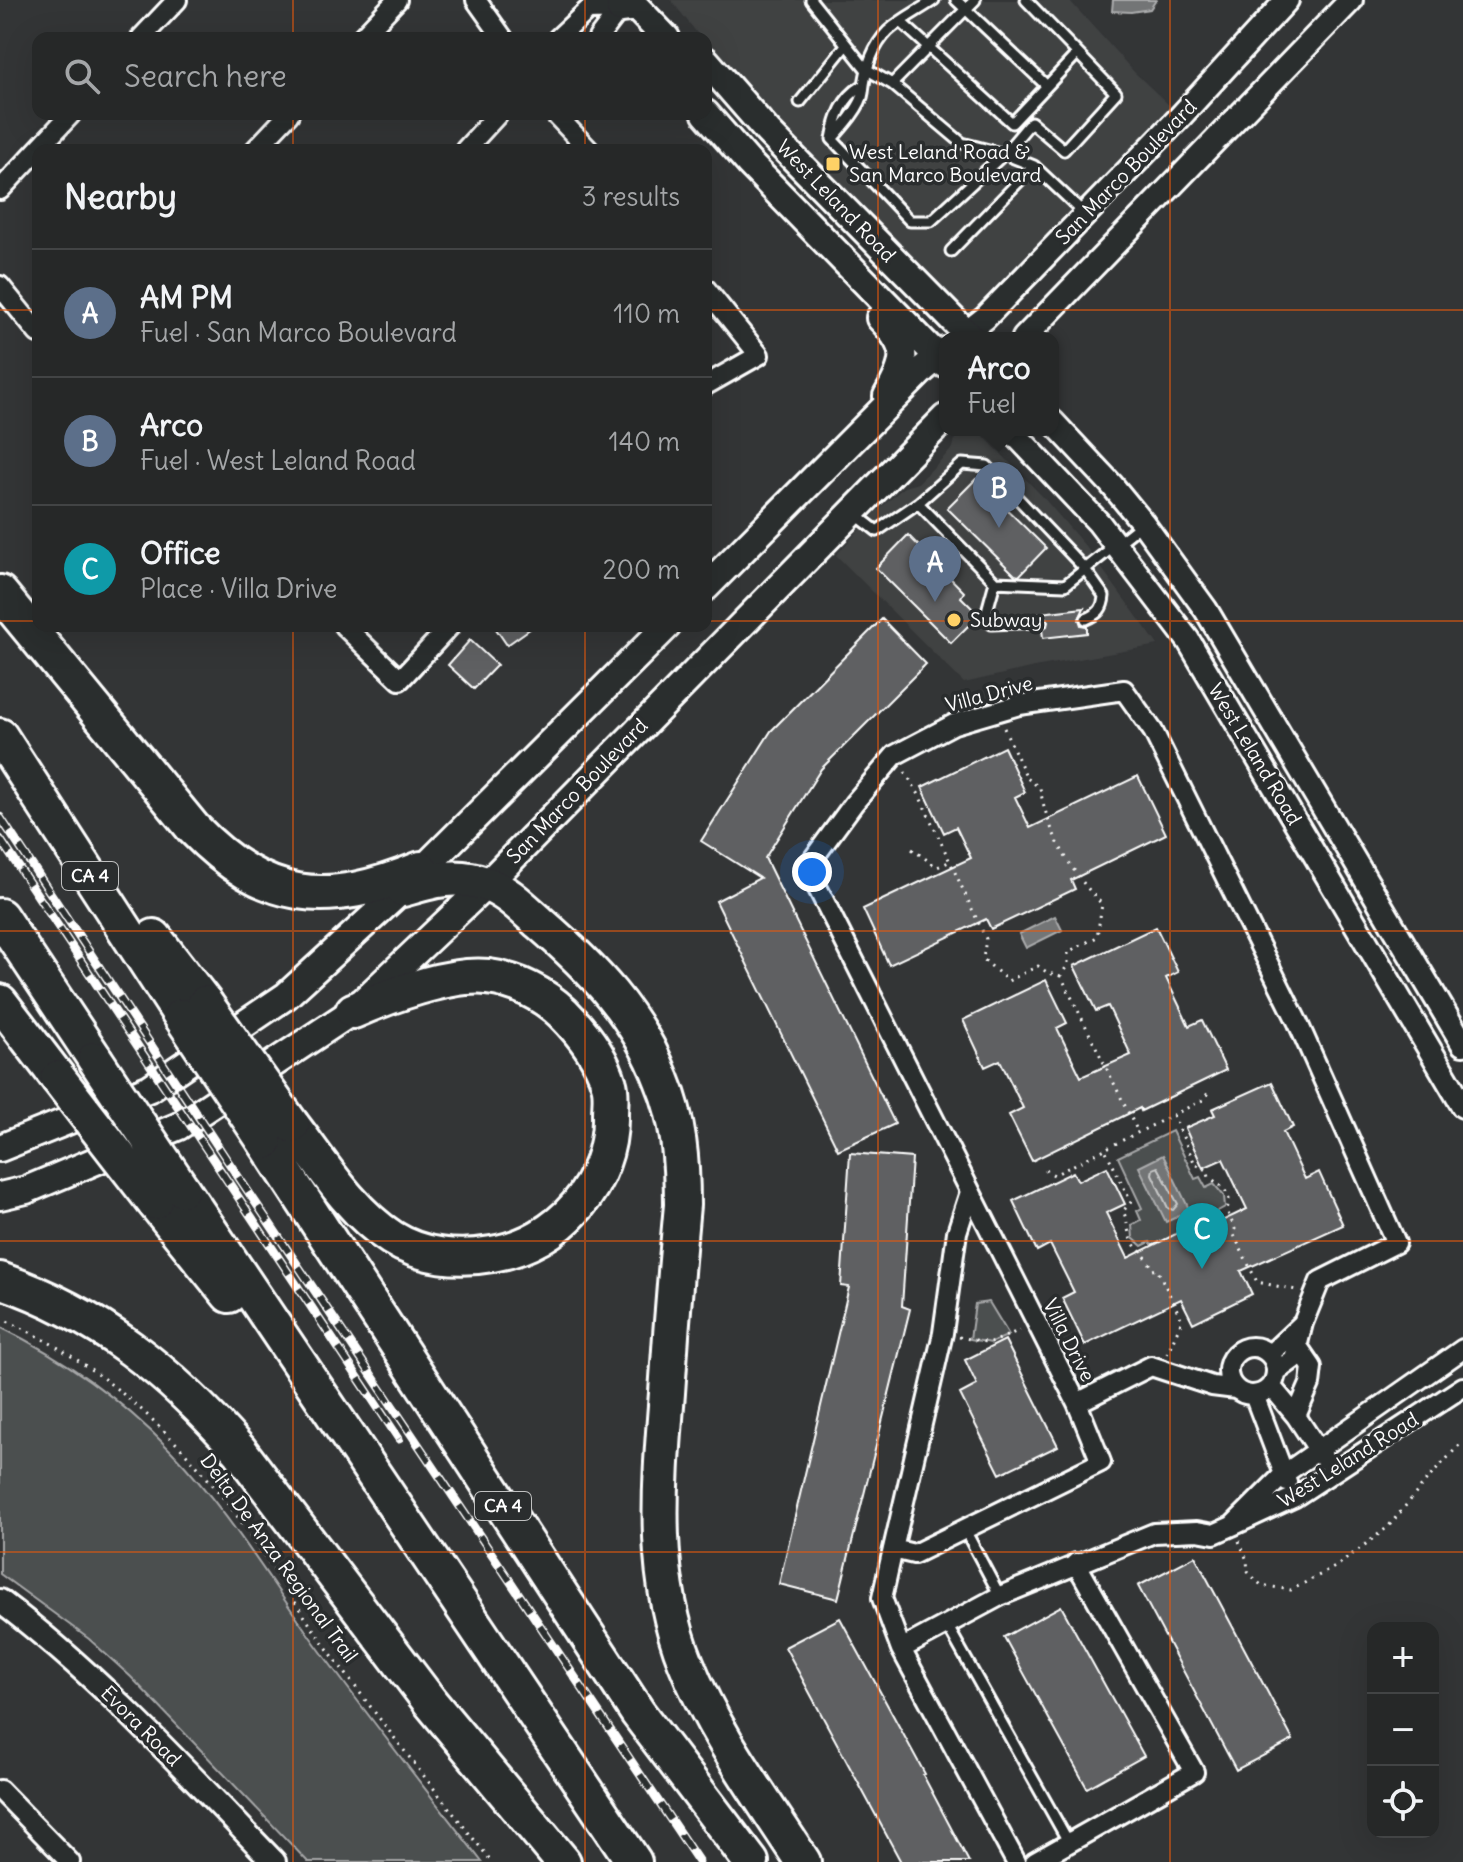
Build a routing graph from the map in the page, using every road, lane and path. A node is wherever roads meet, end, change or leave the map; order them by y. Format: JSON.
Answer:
{"nodes":[{"id":1,"x":177,"y":0,"type":"edge"},
{"id":2,"x":397,"y":0,"type":"edge"},
{"id":3,"x":476,"y":0,"type":"edge"},
{"id":4,"x":653,"y":0,"type":"edge"},
{"id":5,"x":811,"y":0,"type":"edge"},
{"id":6,"x":934,"y":0,"type":"edge"},
{"id":7,"x":956,"y":0,"type":"edge"},
{"id":8,"x":975,"y":0,"type":"edge"},
{"id":9,"x":1026,"y":0,"type":"edge"},
{"id":10,"x":1287,"y":0,"type":"edge"},
{"id":11,"x":1351,"y":0,"type":"edge"},
{"id":12,"x":617,"y":4,"type":"edge"},
{"id":13,"x":966,"y":9,"type":"junction"},
{"id":14,"x":901,"y":22,"type":"junction"},
{"id":15,"x":147,"y":32,"type":"edge"},
{"id":16,"x":367,"y":32,"type":"edge"},
{"id":17,"x":499,"y":32,"type":"edge"},
{"id":18,"x":564,"y":32,"type":"edge"},
{"id":19,"x":601,"y":32,"type":"edge"},
{"id":20,"x":638,"y":32,"type":"edge"},
{"id":21,"x":660,"y":32,"type":"edge"},
{"id":22,"x":681,"y":32,"type":"edge"},
{"id":23,"x":846,"y":45,"type":"junction"},
{"id":24,"x":927,"y":47,"type":"junction"},
{"id":25,"x":1077,"y":54,"type":"junction"},
{"id":26,"x":712,"y":68,"type":"edge"},
{"id":27,"x":866,"y":69,"type":"junction"},
{"id":28,"x":892,"y":84,"type":"junction"},
{"id":29,"x":1047,"y":86,"type":"junction"},
{"id":30,"x":712,"y":92,"type":"edge"},
{"id":31,"x":800,"y":102,"type":"dead end"},
{"id":32,"x":1022,"y":113,"type":"junction"},
{"id":33,"x":65,"y":120,"type":"edge"},
{"id":34,"x":283,"y":120,"type":"edge"},
{"id":35,"x":492,"y":120,"type":"edge"},
{"id":36,"x":561,"y":120,"type":"edge"},
{"id":37,"x":711,"y":120,"type":"edge"},
{"id":38,"x":1031,"y":122,"type":"junction"},
{"id":39,"x":768,"y":132,"type":"junction"},
{"id":40,"x":43,"y":144,"type":"edge"},
{"id":41,"x":261,"y":144,"type":"edge"},
{"id":42,"x":470,"y":144,"type":"edge"},
{"id":43,"x":583,"y":144,"type":"edge"},
{"id":44,"x":1004,"y":154,"type":"junction"},
{"id":45,"x":32,"y":156,"type":"edge"},
{"id":46,"x":749,"y":163,"type":"junction"},
{"id":47,"x":1034,"y":166,"type":"junction"},
{"id":48,"x":0,"y":190,"type":"edge"},
{"id":49,"x":1086,"y":214,"type":"junction"},
{"id":50,"x":951,"y":251,"type":"dead end"},
{"id":51,"x":0,"y":286,"type":"edge"},
{"id":52,"x":712,"y":296,"type":"edge"},
{"id":53,"x":32,"y":326,"type":"edge"},
{"id":54,"x":962,"y":332,"type":"edge"},
{"id":55,"x":970,"y":332,"type":"edge"},
{"id":56,"x":1030,"y":332,"type":"edge"},
{"id":57,"x":939,"y":353,"type":"edge"},
{"id":58,"x":939,"y":361,"type":"edge"},
{"id":59,"x":712,"y":382,"type":"edge"},
{"id":60,"x":873,"y":420,"type":"junction"},
{"id":61,"x":939,"y":424,"type":"edge"},
{"id":62,"x":1059,"y":428,"type":"edge"},
{"id":63,"x":1017,"y":436,"type":"edge"},
{"id":64,"x":918,"y":503,"type":"junction"},
{"id":65,"x":852,"y":512,"type":"junction"},
{"id":66,"x":1143,"y":523,"type":"junction"},
{"id":67,"x":1116,"y":544,"type":"junction"},
{"id":68,"x":1085,"y":569,"type":"junction"},
{"id":69,"x":712,"y":581,"type":"edge"},
{"id":70,"x":995,"y":582,"type":"junction"},
{"id":71,"x":0,"y":593,"type":"edge"},
{"id":72,"x":1086,"y":619,"type":"dead end"},
{"id":73,"x":1041,"y":622,"type":"dead end"},
{"id":74,"x":32,"y":632,"type":"edge"},
{"id":75,"x":32,"y":632,"type":"edge"},
{"id":76,"x":350,"y":632,"type":"edge"},
{"id":77,"x":444,"y":632,"type":"edge"},
{"id":78,"x":661,"y":632,"type":"edge"},
{"id":79,"x":996,"y":712,"type":"junction"},
{"id":80,"x":9,"y":749,"type":"edge"},
{"id":81,"x":895,"y":755,"type":"junction"},
{"id":82,"x":912,"y":849,"type":"dead end"},
{"id":83,"x":950,"y":861,"type":"junction"},
{"id":84,"x":413,"y":879,"type":"junction"},
{"id":85,"x":487,"y":884,"type":"junction"},
{"id":86,"x":0,"y":916,"type":"edge"},
{"id":87,"x":1061,"y":976,"type":"junction"},
{"id":88,"x":0,"y":1002,"type":"edge"},
{"id":89,"x":353,"y":1011,"type":"junction"},
{"id":90,"x":1463,"y":1044,"type":"edge"},
{"id":91,"x":1210,"y":1090,"type":"dead end"},
{"id":92,"x":1463,"y":1106,"type":"edge"},
{"id":93,"x":1173,"y":1115,"type":"junction"},
{"id":94,"x":1138,"y":1132,"type":"junction"},
{"id":95,"x":278,"y":1134,"type":"junction"},
{"id":96,"x":0,"y":1148,"type":"edge"},
{"id":97,"x":1105,"y":1149,"type":"junction"},
{"id":98,"x":1045,"y":1170,"type":"dead end"},
{"id":99,"x":970,"y":1192,"type":"junction"},
{"id":100,"x":0,"y":1196,"type":"edge"},
{"id":101,"x":168,"y":1196,"type":"junction"},
{"id":102,"x":0,"y":1280,"type":"edge"},
{"id":103,"x":1316,"y":1293,"type":"junction"},
{"id":104,"x":0,"y":1318,"type":"edge"},
{"id":105,"x":1035,"y":1323,"type":"junction"},
{"id":106,"x":1303,"y":1323,"type":"junction"},
{"id":107,"x":943,"y":1333,"type":"junction"},
{"id":108,"x":1299,"y":1348,"type":"junction"},
{"id":109,"x":1463,"y":1349,"type":"edge"},
{"id":110,"x":1161,"y":1369,"type":"junction"},
{"id":111,"x":1261,"y":1379,"type":"junction"},
{"id":112,"x":1463,"y":1387,"type":"edge"},
{"id":113,"x":1077,"y":1403,"type":"junction"},
{"id":114,"x":1296,"y":1416,"type":"junction"},
{"id":115,"x":1463,"y":1441,"type":"edge"},
{"id":116,"x":1319,"y":1449,"type":"junction"},
{"id":117,"x":1332,"y":1473,"type":"junction"},
{"id":118,"x":1284,"y":1474,"type":"junction"},
{"id":119,"x":1295,"y":1497,"type":"junction"},
{"id":120,"x":1232,"y":1526,"type":"junction"},
{"id":121,"x":965,"y":1530,"type":"junction"},
{"id":122,"x":893,"y":1549,"type":"junction"},
{"id":123,"x":1076,"y":1563,"type":"junction"},
{"id":124,"x":1000,"y":1596,"type":"junction"},
{"id":125,"x":0,"y":1601,"type":"edge"},
{"id":126,"x":947,"y":1625,"type":"junction"},
{"id":127,"x":901,"y":1649,"type":"junction"},
{"id":128,"x":0,"y":1790,"type":"edge"},
{"id":129,"x":1069,"y":1843,"type":"junction"},
{"id":130,"x":70,"y":1862,"type":"edge"},
{"id":131,"x":274,"y":1862,"type":"edge"},
{"id":132,"x":492,"y":1862,"type":"edge"},
{"id":133,"x":563,"y":1862,"type":"edge"},
{"id":134,"x":634,"y":1862,"type":"edge"},
{"id":135,"x":751,"y":1862,"type":"edge"},
{"id":136,"x":803,"y":1862,"type":"edge"},
{"id":137,"x":1016,"y":1862,"type":"edge"},
{"id":138,"x":1035,"y":1862,"type":"edge"}],
"edges":[{"from":1,"to":15,"type":"street"},
{"from":2,"to":16,"type":"street"},
{"from":3,"to":17,"type":"street"},
{"from":4,"to":22,"type":"main road"},
{"from":5,"to":23,"type":"lane"},
{"from":6,"to":14,"type":"lane"},
{"from":7,"to":13,"type":"lane"},
{"from":8,"to":13,"type":"lane"},
{"from":9,"to":25,"type":"lane"},
{"from":10,"to":49,"type":"street","name":"San Marco Boulevard"},
{"from":11,"to":56,"type":"street","name":"San Marco Boulevard"},
{"from":12,"to":18,"type":"street"},
{"from":12,"to":19,"type":"street"},
{"from":12,"to":20,"type":"main road"},
{"from":12,"to":21,"type":"main road"},
{"from":13,"to":24,"type":"lane"},
{"from":13,"to":29,"type":"lane"},
{"from":14,"to":24,"type":"lane"},
{"from":14,"to":27,"type":"lane"},
{"from":23,"to":27,"type":"lane"},
{"from":23,"to":31,"type":"lane"},
{"from":24,"to":28,"type":"lane"},
{"from":24,"to":32,"type":"lane"},
{"from":25,"to":29,"type":"lane"},
{"from":25,"to":38,"type":"lane"},
{"from":26,"to":39,"type":"main road","name":"West Leland Road"},
{"from":27,"to":28,"type":"lane"},
{"from":27,"to":44,"type":"lane"},
{"from":28,"to":44,"type":"lane"},
{"from":29,"to":32,"type":"lane"},
{"from":30,"to":39,"type":"main road"},
{"from":32,"to":38,"type":"lane"},
{"from":33,"to":40,"type":"street"},
{"from":34,"to":41,"type":"street"},
{"from":35,"to":42,"type":"street"},
{"from":36,"to":43,"type":"street"},
{"from":37,"to":46,"type":"main road","name":"West Leland Road"},
{"from":38,"to":44,"type":"lane"},
{"from":39,"to":54,"type":"main road","name":"West Leland Road"},
{"from":44,"to":47,"type":"lane"},
{"from":45,"to":48,"type":"street"},
{"from":46,"to":57,"type":"main road","name":"West Leland Road"},
{"from":46,"to":60,"type":"main road"},
{"from":47,"to":49,"type":"lane"},
{"from":47,"to":50,"type":"lane"},
{"from":49,"to":55,"type":"street","name":"San Marco Boulevard"},
{"from":51,"to":53,"type":"street"},
{"from":52,"to":59,"type":"street"},
{"from":58,"to":60,"type":"main road"},
{"from":60,"to":69,"type":"main road"},
{"from":61,"to":65,"type":"main road","name":"San Marco Boulevard"},
{"from":62,"to":66,"type":"street","name":"West Leland Road"},
{"from":63,"to":67,"type":"street","name":"West Leland Road"},
{"from":64,"to":65,"type":"lane"},
{"from":64,"to":68,"type":"lane"},
{"from":64,"to":70,"type":"lane"},
{"from":65,"to":85,"type":"main road","name":"San Marco Boulevard"},
{"from":66,"to":67,"type":"lane"},
{"from":66,"to":90,"type":"street","name":"West Leland Road"},
{"from":67,"to":68,"type":"lane"},
{"from":67,"to":92,"type":"street","name":"West Leland Road"},
{"from":68,"to":70,"type":"lane"},
{"from":68,"to":72,"type":"lane"},
{"from":70,"to":73,"type":"lane"},
{"from":71,"to":75,"type":"highway"},
{"from":74,"to":84,"type":"highway"},
{"from":76,"to":77,"type":"street"},
{"from":78,"to":84,"type":"main road"},
{"from":79,"to":81,"type":"street","name":"Villa Drive"},
{"from":79,"to":87,"type":"path"},
{"from":79,"to":103,"type":"street","name":"Villa Drive"},
{"from":80,"to":95,"type":"highway","number":"CA 4","bridge":true},
{"from":81,"to":83,"type":"path"},
{"from":81,"to":99,"type":"street","name":"Villa Drive"},
{"from":82,"to":83,"type":"path"},
{"from":83,"to":87,"type":"path"},
{"from":84,"to":85,"type":"highway"},
{"from":84,"to":96,"type":"main road"},
{"from":85,"to":89,"type":"main road","name":"San Marco Boulevard"},
{"from":85,"to":136,"type":"highway"},
{"from":86,"to":101,"type":"highway","bridge":true},
{"from":87,"to":94,"type":"path"},
{"from":88,"to":101,"type":"highway","bridge":true},
{"from":89,"to":95,"type":"highway"},
{"from":89,"to":100,"type":"main road","name":"San Marco Boulevard"},
{"from":91,"to":93,"type":"path"},
{"from":93,"to":94,"type":"path"},
{"from":93,"to":103,"type":"path"},
{"from":94,"to":97,"type":"path"},
{"from":95,"to":135,"type":"highway","number":"CA 4"},
{"from":97,"to":98,"type":"path"},
{"from":97,"to":110,"type":"path"},
{"from":99,"to":105,"type":"street","name":"Villa Drive"},
{"from":99,"to":107,"type":"street"},
{"from":101,"to":134,"type":"highway"},
{"from":102,"to":133,"type":"highway"},
{"from":103,"to":106,"type":"street","name":"Villa Drive"},
{"from":104,"to":132,"type":"path","name":"Delta De Anza Regional Trail"},
{"from":105,"to":107,"type":"path"},
{"from":105,"to":113,"type":"street","name":"Villa Drive"},
{"from":106,"to":108,"type":"street","name":"Villa Drive"},
{"from":106,"to":111,"type":"street","name":"Villa Drive"},
{"from":107,"to":122,"type":"street"},
{"from":108,"to":111,"type":"street"},
{"from":108,"to":114,"type":"street"},
{"from":109,"to":116,"type":"street","name":"West Leland Road"},
{"from":110,"to":111,"type":"street"},
{"from":110,"to":113,"type":"street","name":"Villa Drive"},
{"from":111,"to":114,"type":"street"},
{"from":111,"to":118,"type":"street"},
{"from":112,"to":117,"type":"street","name":"West Leland Road"},
{"from":113,"to":121,"type":"street"},
{"from":114,"to":116,"type":"street"},
{"from":115,"to":120,"type":"path"},
{"from":116,"to":117,"type":"street"},
{"from":116,"to":118,"type":"street","name":"West Leland Road"},
{"from":117,"to":119,"type":"street","name":"West Leland Road"},
{"from":118,"to":119,"type":"street"},
{"from":118,"to":120,"type":"street","name":"West Leland Road"},
{"from":119,"to":120,"type":"street","name":"West Leland Road"},
{"from":120,"to":123,"type":"street"},
{"from":121,"to":122,"type":"street"},
{"from":121,"to":124,"type":"lane"},
{"from":122,"to":127,"type":"street"},
{"from":123,"to":124,"type":"street"},
{"from":123,"to":129,"type":"street"},
{"from":124,"to":126,"type":"street"},
{"from":125,"to":131,"type":"street","name":"Evora Road"},
{"from":126,"to":127,"type":"street"},
{"from":126,"to":129,"type":"lane"},
{"from":127,"to":137,"type":"street"},
{"from":128,"to":130,"type":"street"},
{"from":129,"to":138,"type":"street"}]}
